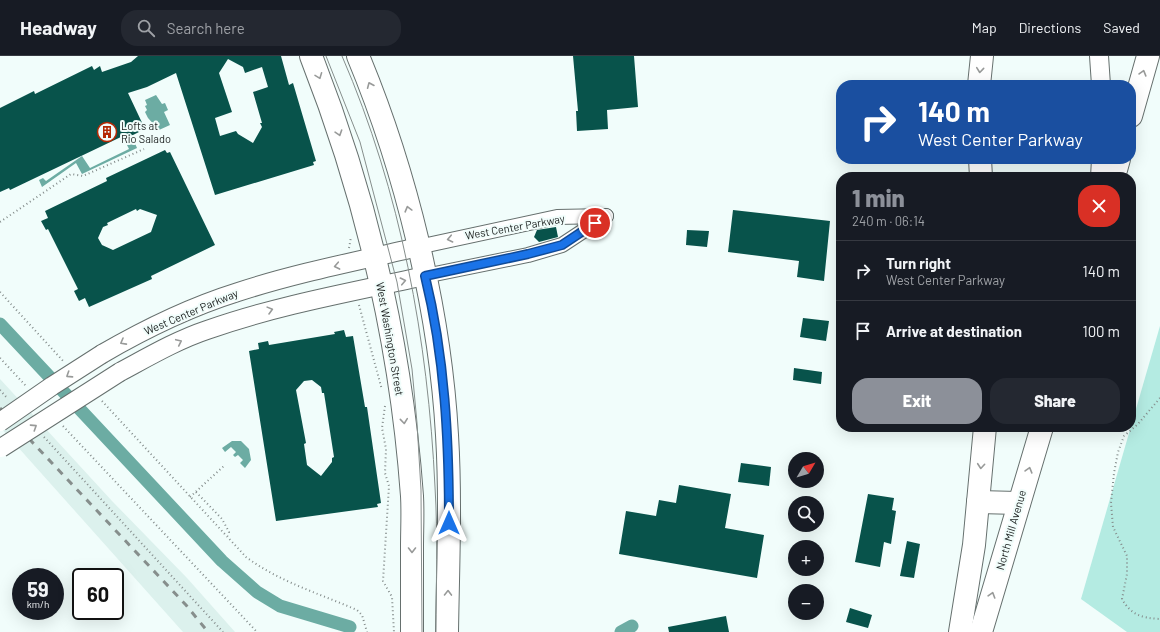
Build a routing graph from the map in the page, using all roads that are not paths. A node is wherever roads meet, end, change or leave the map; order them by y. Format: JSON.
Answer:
{"nodes":[{"id":1,"x":311,"y":56,"type":"edge"},
{"id":2,"x":358,"y":56,"type":"edge"},
{"id":3,"x":982,"y":56,"type":"edge"},
{"id":4,"x":1099,"y":56,"type":"edge"},
{"id":5,"x":1148,"y":56,"type":"edge"},
{"id":6,"x":980,"y":80,"type":"edge"},
{"id":7,"x":1101,"y":80,"type":"edge"},
{"id":8,"x":1136,"y":98,"type":"edge"},
{"id":9,"x":418,"y":247,"type":"junction"},
{"id":10,"x":374,"y":258,"type":"junction"},
{"id":11,"x":425,"y":276,"type":"junction"},
{"id":12,"x":381,"y":286,"type":"junction"},
{"id":13,"x":0,"y":422,"type":"edge"},
{"id":14,"x":985,"y":432,"type":"edge"},
{"id":15,"x":1040,"y":432,"type":"edge"},
{"id":16,"x":1,"y":448,"type":"edge"},
{"id":17,"x":978,"y":502,"type":"junction"},
{"id":18,"x":1019,"y":503,"type":"junction"},
{"id":19,"x":412,"y":632,"type":"edge"},
{"id":20,"x":447,"y":632,"type":"edge"},
{"id":21,"x":960,"y":632,"type":"edge"},
{"id":22,"x":981,"y":632,"type":"edge"}],
"edges":[{"from":1,"to":10,"type":"main road","name":"West Washington Street","one_way":true},
{"from":9,"to":2,"type":"main road","one_way":true},
{"from":3,"to":6,"type":"main road","one_way":true},
{"from":4,"to":7,"type":"street"},
{"from":8,"to":5,"type":"main road","one_way":true},
{"from":9,"to":10,"type":"street","name":"West Center Parkway"},
{"from":9,"to":11,"type":"main road"},
{"from":11,"to":9,"type":"street","name":"West Center Parkway","one_way":true},
{"from":10,"to":12,"type":"main road","name":"West Washington Street"},
{"from":10,"to":13,"type":"street","name":"West Center Parkway","one_way":true,"bridge":true},
{"from":12,"to":11,"type":"street","name":"West Center Parkway","one_way":true},
{"from":20,"to":11,"type":"main road","one_way":true},
{"from":16,"to":12,"type":"street","name":"West Center Parkway","one_way":true,"bridge":true},
{"from":12,"to":19,"type":"main road","name":"West Washington Street","one_way":true},
{"from":14,"to":17,"type":"main road","one_way":true},
{"from":18,"to":15,"type":"main road","name":"North Mill Avenue","one_way":true},
{"from":17,"to":18,"type":"main road"},
{"from":17,"to":21,"type":"main road"},
{"from":22,"to":18,"type":"main road","name":"North Mill Avenue","one_way":true}]}
